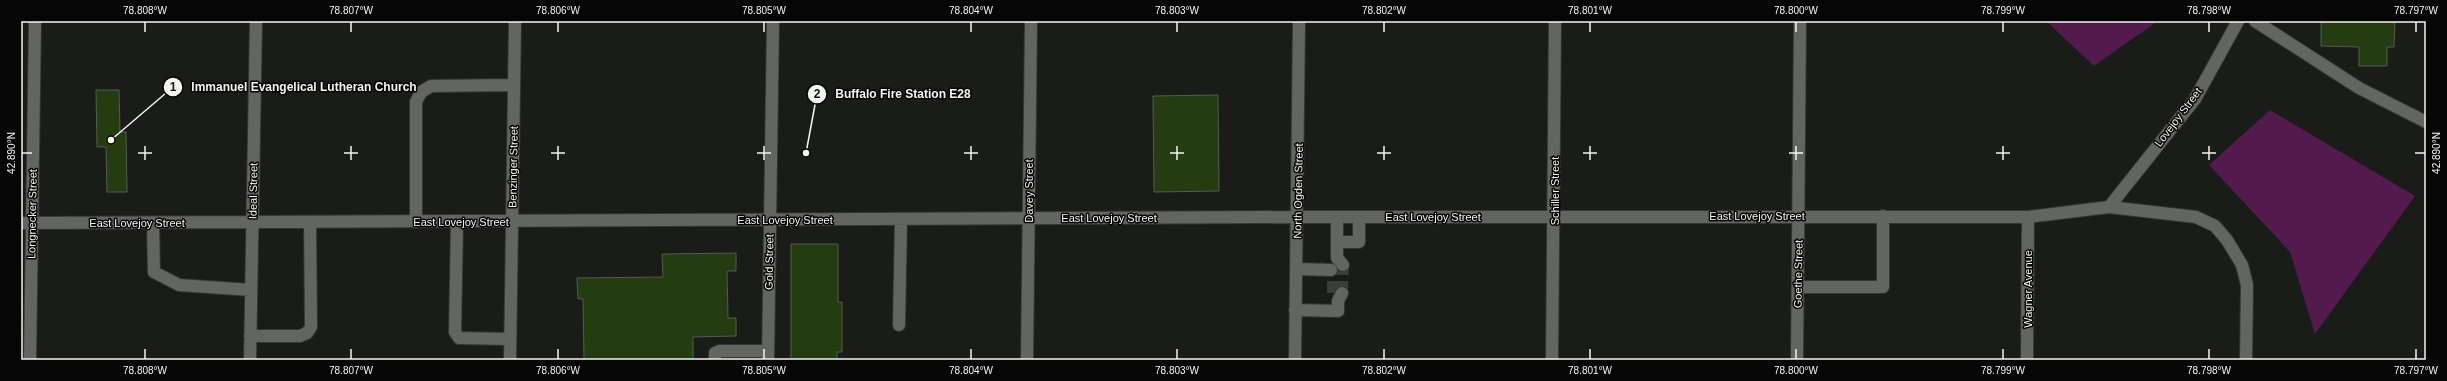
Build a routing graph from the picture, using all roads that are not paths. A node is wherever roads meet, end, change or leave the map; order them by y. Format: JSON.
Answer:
{"nodes":[{"id":1,"x":35,"y":21,"type":"edge"},
{"id":2,"x":256,"y":21,"type":"edge"},
{"id":3,"x":515,"y":21,"type":"edge"},
{"id":4,"x":773,"y":21,"type":"edge"},
{"id":5,"x":1031,"y":21,"type":"edge"},
{"id":6,"x":1299,"y":21,"type":"edge"},
{"id":7,"x":1555,"y":21,"type":"edge"},
{"id":8,"x":1800,"y":21,"type":"edge"},
{"id":9,"x":2238,"y":21,"type":"edge"},
{"id":10,"x":2255,"y":21,"type":"edge"},
{"id":11,"x":514,"y":85,"type":"junction"},
{"id":12,"x":2426,"y":122,"type":"edge"},
{"id":13,"x":2109,"y":207,"type":"junction"},
{"id":14,"x":1799,"y":216,"type":"junction"},
{"id":15,"x":1883,"y":216,"type":"junction"},
{"id":16,"x":1298,"y":217,"type":"junction"},
{"id":17,"x":1337,"y":217,"type":"junction"},
{"id":18,"x":1359,"y":217,"type":"junction"},
{"id":19,"x":1555,"y":217,"type":"junction"},
{"id":20,"x":2028,"y":217,"type":"junction"},
{"id":21,"x":1029,"y":218,"type":"junction"},
{"id":22,"x":770,"y":220,"type":"junction"},
{"id":23,"x":901,"y":220,"type":"junction"},
{"id":24,"x":512,"y":221,"type":"junction"},
{"id":25,"x":253,"y":222,"type":"junction"},
{"id":26,"x":310,"y":222,"type":"junction"},
{"id":27,"x":416,"y":222,"type":"junction"},
{"id":28,"x":457,"y":222,"type":"junction"},
{"id":29,"x":26,"y":223,"type":"edge"},
{"id":30,"x":154,"y":223,"type":"junction"},
{"id":31,"x":1337,"y":242,"type":"junction"},
{"id":32,"x":1296,"y":269,"type":"junction"},
{"id":33,"x":1798,"y":287,"type":"junction"},
{"id":34,"x":251,"y":290,"type":"junction"},
{"id":35,"x":1338,"y":296,"type":"tunnel mouth"},
{"id":36,"x":1295,"y":310,"type":"junction"},
{"id":37,"x":899,"y":325,"type":"dead end"},
{"id":38,"x":250,"y":336,"type":"junction"},
{"id":39,"x":510,"y":339,"type":"junction"},
{"id":40,"x":768,"y":356,"type":"edge"},
{"id":41,"x":30,"y":360,"type":"edge"},
{"id":42,"x":250,"y":360,"type":"edge"},
{"id":43,"x":510,"y":360,"type":"edge"},
{"id":44,"x":715,"y":360,"type":"edge"},
{"id":45,"x":1027,"y":360,"type":"edge"},
{"id":46,"x":1295,"y":360,"type":"edge"},
{"id":47,"x":1552,"y":360,"type":"edge"},
{"id":48,"x":1797,"y":360,"type":"edge"},
{"id":49,"x":2027,"y":360,"type":"edge"},
{"id":50,"x":2246,"y":360,"type":"edge"}],
"edges":[{"from":1,"to":29,"type":"street","name":"Longnecker Street"},
{"from":2,"to":25,"type":"street","name":"Ideal Street"},
{"from":3,"to":11,"type":"street","name":"Benzinger Street"},
{"from":4,"to":22,"type":"street","name":"Gold Street"},
{"from":5,"to":21,"type":"street","name":"Davey Street"},
{"from":6,"to":16,"type":"street","name":"North Ogden Street"},
{"from":7,"to":19,"type":"street","name":"Schiller Street"},
{"from":8,"to":14,"type":"street","name":"Goethe Street"},
{"from":9,"to":13,"type":"street","name":"Lovejoy Street"},
{"from":10,"to":12,"type":"street"},
{"from":11,"to":24,"type":"street","name":"Benzinger Street"},
{"from":11,"to":27,"type":"street"},
{"from":13,"to":20,"type":"street","name":"East Lovejoy Street"},
{"from":13,"to":50,"type":"street","name":"East Lovejoy Street"},
{"from":14,"to":15,"type":"street","name":"East Lovejoy Street"},
{"from":14,"to":19,"type":"street","name":"East Lovejoy Street"},
{"from":14,"to":33,"type":"street","name":"Goethe Street"},
{"from":15,"to":20,"type":"street","name":"East Lovejoy Street"},
{"from":15,"to":33,"type":"street"},
{"from":16,"to":17,"type":"street","name":"East Lovejoy Street"},
{"from":16,"to":21,"type":"street","name":"East Lovejoy Street"},
{"from":16,"to":32,"type":"street","name":"North Ogden Street"},
{"from":17,"to":18,"type":"street","name":"East Lovejoy Street"},
{"from":17,"to":31,"type":"street"},
{"from":18,"to":19,"type":"street","name":"East Lovejoy Street"},
{"from":18,"to":31,"type":"street"},
{"from":19,"to":47,"type":"street","name":"Schiller Street"},
{"from":20,"to":49,"type":"street","name":"Wagner Avenue"},
{"from":21,"to":23,"type":"street","name":"East Lovejoy Street"},
{"from":21,"to":45,"type":"street","name":"Davey Street"},
{"from":22,"to":23,"type":"street","name":"East Lovejoy Street"},
{"from":22,"to":24,"type":"street","name":"East Lovejoy Street"},
{"from":22,"to":40,"type":"street","name":"Gold Street"},
{"from":23,"to":37,"type":"street"},
{"from":24,"to":28,"type":"street","name":"East Lovejoy Street"},
{"from":24,"to":39,"type":"street","name":"Benzinger Street"},
{"from":25,"to":26,"type":"street","name":"East Lovejoy Street"},
{"from":25,"to":30,"type":"street","name":"East Lovejoy Street"},
{"from":25,"to":34,"type":"street","name":"Ideal Street"},
{"from":26,"to":27,"type":"street","name":"East Lovejoy Street"},
{"from":26,"to":38,"type":"street"},
{"from":27,"to":28,"type":"street","name":"East Lovejoy Street"},
{"from":28,"to":39,"type":"street"},
{"from":29,"to":30,"type":"street","name":"East Lovejoy Street"},
{"from":29,"to":41,"type":"street","name":"Longnecker Street"},
{"from":30,"to":34,"type":"street"},
{"from":31,"to":32,"type":"street"},
{"from":32,"to":36,"type":"street","name":"North Ogden Street"},
{"from":33,"to":48,"type":"street","name":"Goethe Street"},
{"from":34,"to":38,"type":"street","name":"Ideal Street"},
{"from":35,"to":36,"type":"street"},
{"from":36,"to":46,"type":"street","name":"North Ogden Street"},
{"from":38,"to":42,"type":"street","name":"Ideal Street"},
{"from":39,"to":43,"type":"street","name":"Benzinger Street"},
{"from":40,"to":44,"type":"street"}]}
